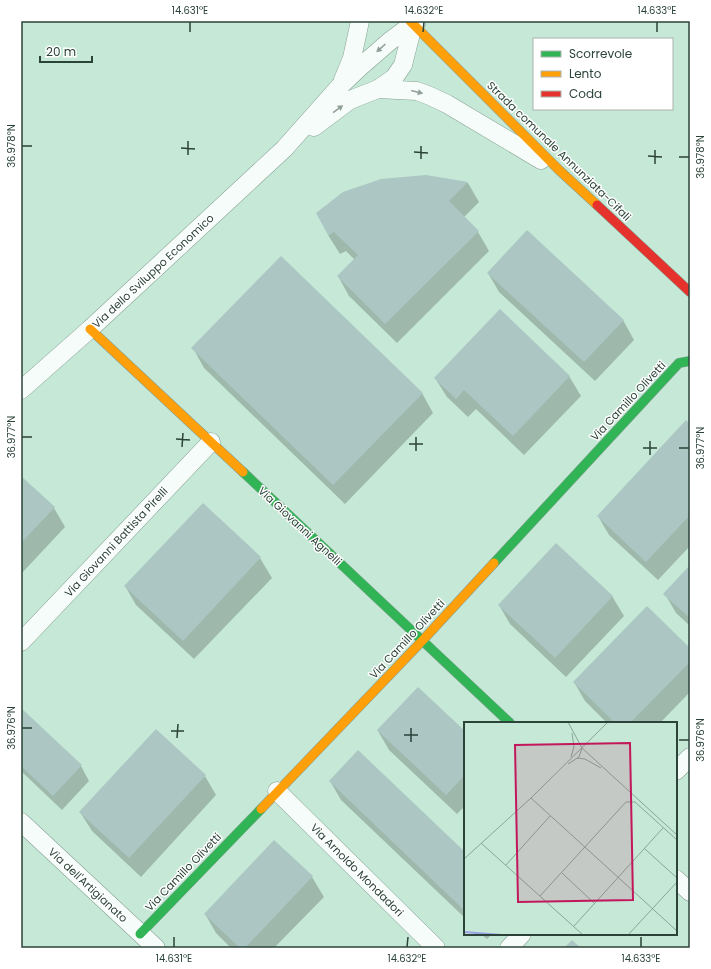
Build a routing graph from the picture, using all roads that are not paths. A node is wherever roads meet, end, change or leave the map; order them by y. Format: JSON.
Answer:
{"nodes":[{"id":1,"x":360,"y":21,"type":"edge"},
{"id":2,"x":413,"y":22,"type":"edge"},
{"id":3,"x":340,"y":86,"type":"junction"},
{"id":4,"x":378,"y":89,"type":"junction"},
{"id":5,"x":284,"y":149,"type":"junction"},
{"id":6,"x":559,"y":170,"type":"junction"},
{"id":7,"x":690,"y":292,"type":"edge"},
{"id":8,"x":90,"y":329,"type":"junction"},
{"id":9,"x":690,"y":361,"type":"edge"},
{"id":10,"x":21,"y":390,"type":"edge"},
{"id":11,"x":211,"y":442,"type":"junction"},
{"id":12,"x":422,"y":641,"type":"junction"},
{"id":13,"x":21,"y":642,"type":"edge"},
{"id":14,"x":509,"y":722,"type":"edge"},
{"id":15,"x":690,"y":756,"type":"edge"},
{"id":16,"x":677,"y":770,"type":"edge"},
{"id":17,"x":277,"y":791,"type":"junction"},
{"id":18,"x":21,"y":822,"type":"edge"},
{"id":19,"x":677,"y":880,"type":"edge"},
{"id":20,"x":690,"y":892,"type":"edge"},
{"id":21,"x":140,"y":934,"type":"junction"},
{"id":22,"x":521,"y":935,"type":"edge"},
{"id":23,"x":156,"y":948,"type":"edge"},
{"id":24,"x":436,"y":948,"type":"edge"},
{"id":25,"x":509,"y":948,"type":"edge"}],
"edges":[{"from":1,"to":3,"type":"street"},
{"from":2,"to":3,"type":"street","one_way":true},
{"from":2,"to":4,"type":"street"},
{"from":2,"to":6,"type":"street","name":"Strada comunale Annunziata-Cifali"},
{"from":3,"to":5,"type":"street"},
{"from":5,"to":4,"type":"street","one_way":true},
{"from":4,"to":6,"type":"street","one_way":true},
{"from":5,"to":8,"type":"street","name":"Via dello Sviluppo Economico"},
{"from":6,"to":7,"type":"street","name":"Strada comunale Annunziata-Cifali"},
{"from":8,"to":10,"type":"street","name":"Via dello Sviluppo Economico"},
{"from":8,"to":11,"type":"street","name":"Via Giovanni Agnelli"},
{"from":9,"to":12,"type":"street","name":"Via Camillo Olivetti"},
{"from":11,"to":12,"type":"street","name":"Via Giovanni Agnelli"},
{"from":11,"to":13,"type":"street","name":"Via Giovanni Battista Pirelli"},
{"from":12,"to":14,"type":"street","name":"Via Giovanni Agnelli"},
{"from":12,"to":17,"type":"street","name":"Via Camillo Olivetti"},
{"from":15,"to":16,"type":"street"},
{"from":17,"to":21,"type":"street","name":"Via Camillo Olivetti"},
{"from":17,"to":24,"type":"street","name":"Via Arnoldo Mondadori"},
{"from":18,"to":21,"type":"street","name":"Via dell'Artigianato"},
{"from":19,"to":20,"type":"street"},
{"from":21,"to":23,"type":"street","name":"Via dell'Artigianato"},
{"from":22,"to":25,"type":"street"}]}
